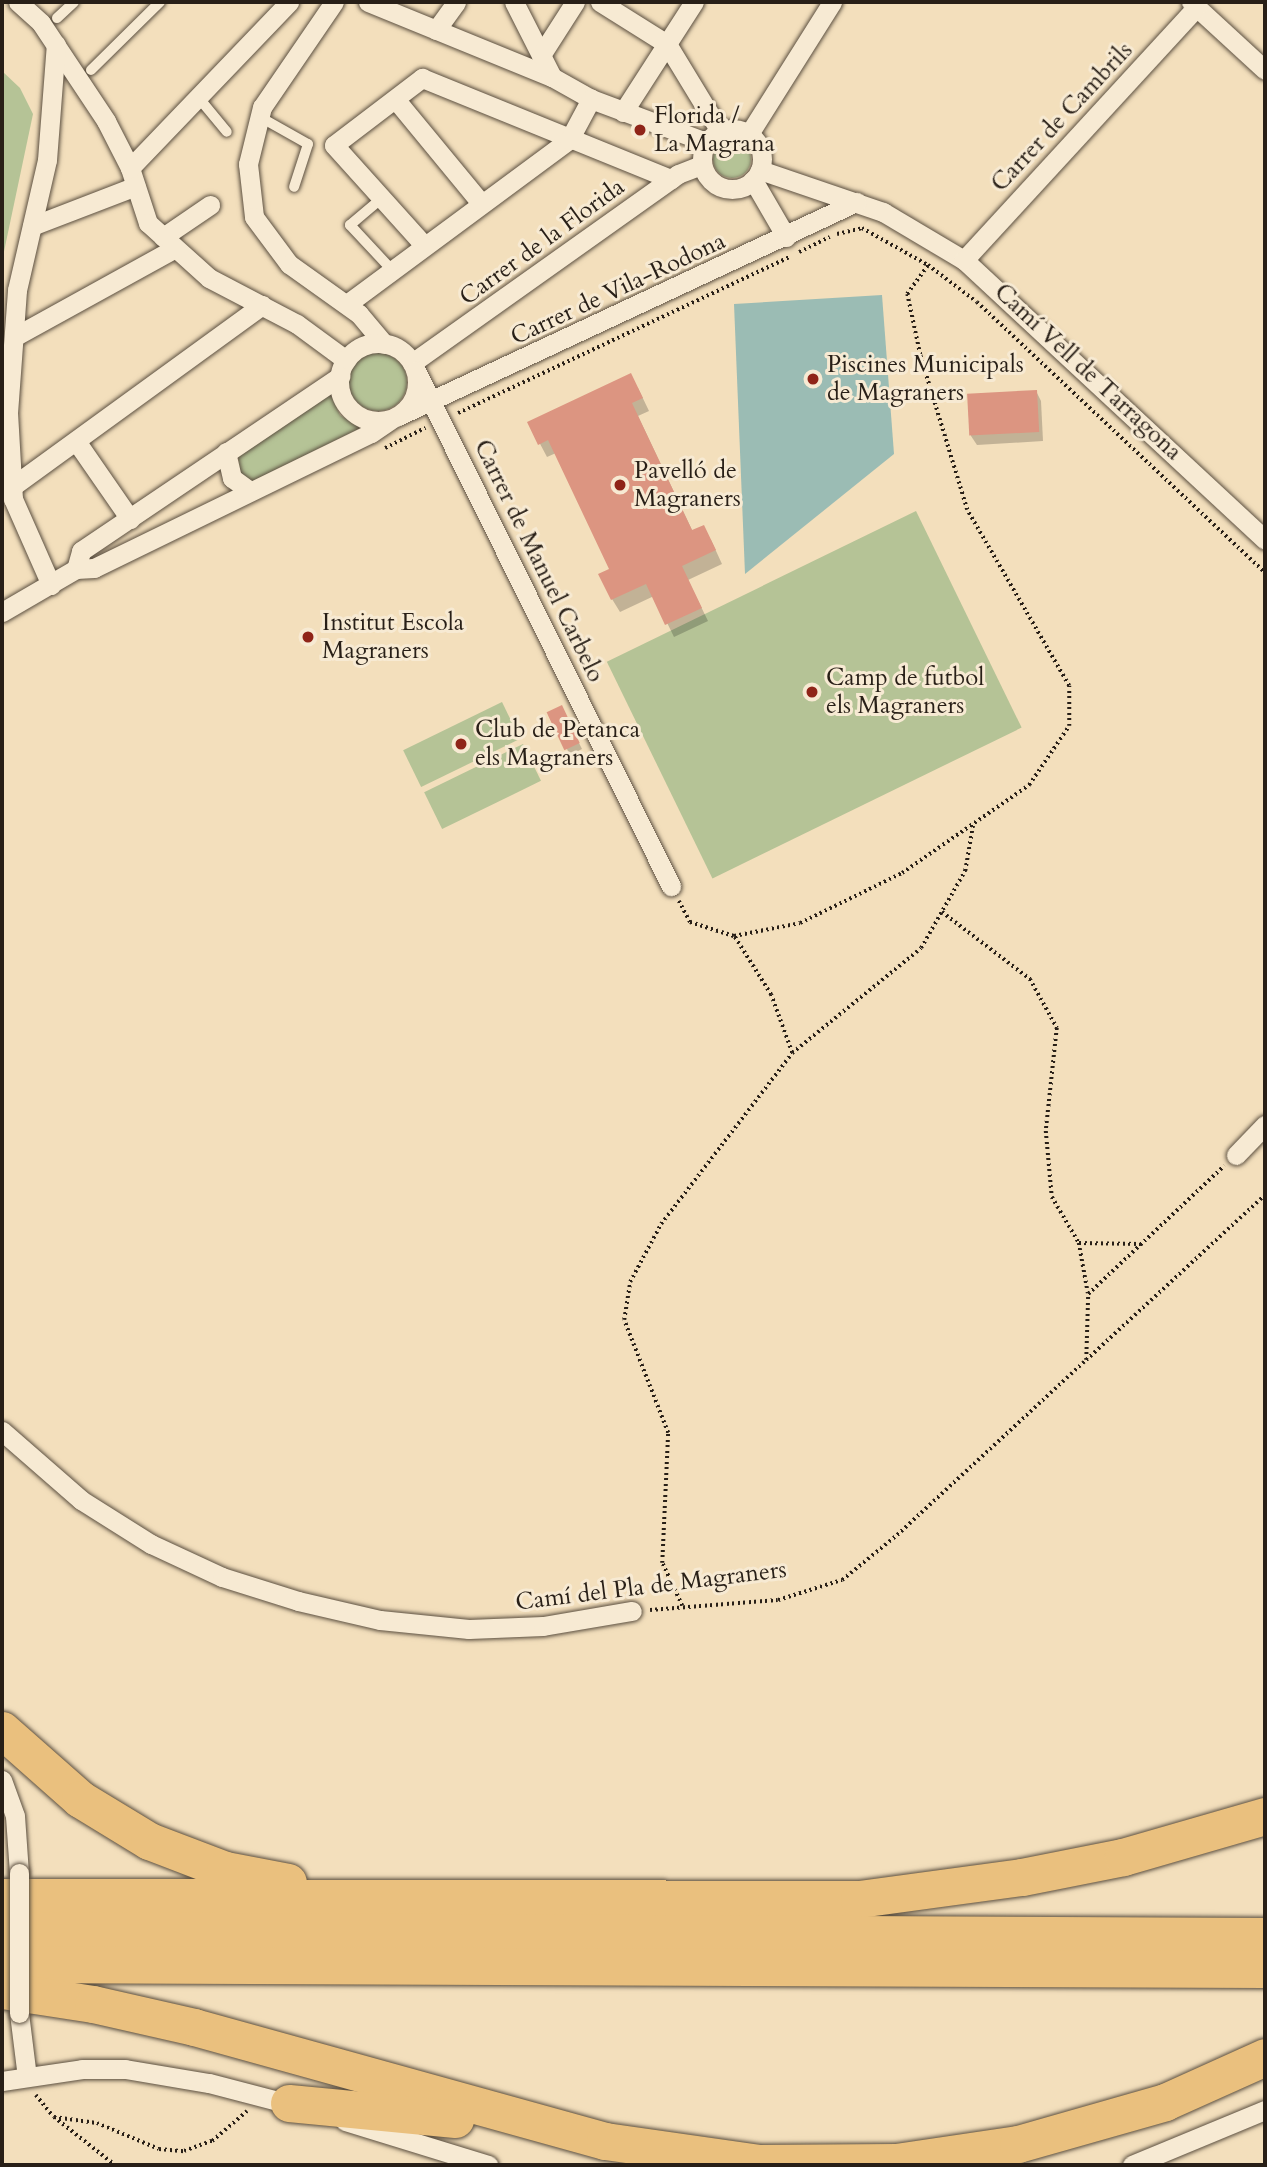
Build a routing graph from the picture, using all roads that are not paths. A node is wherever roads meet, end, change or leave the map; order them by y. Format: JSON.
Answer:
{"nodes":[{"id":1,"x":18,"y":2,"type":"edge"},
{"id":2,"x":74,"y":2,"type":"edge"},
{"id":3,"x":160,"y":2,"type":"edge"},
{"id":4,"x":289,"y":2,"type":"edge"},
{"id":5,"x":334,"y":2,"type":"edge"},
{"id":6,"x":368,"y":2,"type":"edge"},
{"id":7,"x":456,"y":2,"type":"edge"},
{"id":8,"x":514,"y":2,"type":"edge"},
{"id":9,"x":575,"y":2,"type":"edge"},
{"id":10,"x":600,"y":2,"type":"edge"},
{"id":11,"x":694,"y":2,"type":"edge"},
{"id":12,"x":832,"y":2,"type":"edge"},
{"id":13,"x":1194,"y":4,"type":"edge"},
{"id":14,"x":57,"y":18,"type":"dead end"},
{"id":15,"x":436,"y":30,"type":"junction"},
{"id":16,"x":56,"y":44,"type":"junction"},
{"id":17,"x":667,"y":44,"type":"junction"},
{"id":18,"x":541,"y":55,"type":"junction"},
{"id":19,"x":91,"y":70,"type":"dead end"},
{"id":20,"x":1265,"y":70,"type":"edge"},
{"id":21,"x":552,"y":77,"type":"junction"},
{"id":22,"x":198,"y":97,"type":"junction"},
{"id":23,"x":591,"y":99,"type":"junction"},
{"id":24,"x":396,"y":100,"type":"junction"},
{"id":25,"x":623,"y":112,"type":"junction"},
{"id":26,"x":260,"y":117,"type":"junction"},
{"id":27,"x":227,"y":132,"type":"dead end"},
{"id":28,"x":749,"y":134,"type":"junction"},
{"id":29,"x":713,"y":137,"type":"junction"},
{"id":30,"x":569,"y":140,"type":"junction"},
{"id":31,"x":702,"y":165,"type":"junction"},
{"id":32,"x":757,"y":175,"type":"junction"},
{"id":33,"x":133,"y":177,"type":"junction"},
{"id":34,"x":671,"y":179,"type":"junction"},
{"id":35,"x":294,"y":187,"type":"dead end"},
{"id":36,"x":382,"y":198,"type":"junction"},
{"id":37,"x":481,"y":202,"type":"junction"},
{"id":38,"x":856,"y":202,"type":"junction"},
{"id":39,"x":210,"y":205,"type":"dead end"},
{"id":40,"x":32,"y":226,"type":"junction"},
{"id":41,"x":786,"y":237,"type":"junction"},
{"id":42,"x":169,"y":242,"type":"junction"},
{"id":43,"x":423,"y":244,"type":"junction"},
{"id":44,"x":964,"y":260,"type":"junction"},
{"id":45,"x":391,"y":269,"type":"junction"},
{"id":46,"x":347,"y":304,"type":"junction"},
{"id":47,"x":262,"y":305,"type":"junction"},
{"id":48,"x":14,"y":337,"type":"junction"},
{"id":49,"x":384,"y":344,"type":"junction"},
{"id":50,"x":414,"y":367,"type":"junction"},
{"id":51,"x":343,"y":368,"type":"junction"},
{"id":52,"x":432,"y":401,"type":"junction"},
{"id":53,"x":394,"y":418,"type":"junction"},
{"id":54,"x":76,"y":441,"type":"junction"},
{"id":55,"x":226,"y":452,"type":"junction"},
{"id":56,"x":13,"y":486,"type":"junction"},
{"id":57,"x":250,"y":491,"type":"junction"},
{"id":58,"x":130,"y":519,"type":"junction"},
{"id":59,"x":1265,"y":540,"type":"edge"},
{"id":60,"x":76,"y":569,"type":"junction"},
{"id":61,"x":51,"y":585,"type":"junction"},
{"id":62,"x":2,"y":612,"type":"edge"},
{"id":63,"x":671,"y":886,"type":"road end"},
{"id":64,"x":1265,"y":1125,"type":"edge"},
{"id":65,"x":1236,"y":1155,"type":"road end"},
{"id":66,"x":2,"y":1431,"type":"edge"},
{"id":67,"x":632,"y":1611,"type":"road end"},
{"id":68,"x":2,"y":1730,"type":"edge"},
{"id":69,"x":2,"y":1780,"type":"edge"},
{"id":70,"x":1265,"y":1816,"type":"edge"},
{"id":71,"x":10,"y":1885,"type":"edge"},
{"id":72,"x":557,"y":1900,"type":"junction"},
{"id":73,"x":2,"y":1930,"type":"edge"},
{"id":74,"x":1265,"y":1936,"type":"edge"},
{"id":75,"x":2,"y":1964,"type":"edge"},
{"id":76,"x":1265,"y":1969,"type":"edge"},
{"id":77,"x":10,"y":2002,"type":"edge"},
{"id":78,"x":1265,"y":2057,"type":"edge"},
{"id":79,"x":27,"y":2077,"type":"junction"},
{"id":80,"x":2,"y":2081,"type":"edge"},
{"id":81,"x":275,"y":2100,"type":"junction"},
{"id":82,"x":1265,"y":2110,"type":"edge"},
{"id":83,"x":554,"y":2129,"type":"junction"},
{"id":84,"x":488,"y":2165,"type":"edge"},
{"id":85,"x":1132,"y":2165,"type":"edge"}],
"edges":[{"from":1,"to":16,"type":"street"},
{"from":2,"to":14,"type":"lane"},
{"from":3,"to":19,"type":"lane"},
{"from":4,"to":22,"type":"street"},
{"from":5,"to":26,"type":"street"},
{"from":6,"to":15,"type":"street"},
{"from":7,"to":15,"type":"street"},
{"from":8,"to":18,"type":"street"},
{"from":9,"to":18,"type":"street"},
{"from":10,"to":17,"type":"street"},
{"from":11,"to":17,"type":"street"},
{"from":12,"to":28,"type":"street"},
{"from":13,"to":20,"type":"street"},
{"from":13,"to":44,"type":"street","name":"Carrer de Cambrils"},
{"from":15,"to":21,"type":"street"},
{"from":16,"to":33,"type":"street"},
{"from":16,"to":40,"type":"street"},
{"from":17,"to":25,"type":"street"},
{"from":17,"to":29,"type":"street"},
{"from":18,"to":21,"type":"street"},
{"from":21,"to":23,"type":"street"},
{"from":22,"to":27,"type":"lane"},
{"from":22,"to":33,"type":"street"},
{"from":23,"to":25,"type":"street"},
{"from":23,"to":30,"type":"street"},
{"from":24,"to":30,"type":"street"},
{"from":24,"to":36,"type":"street"},
{"from":24,"to":37,"type":"street"},
{"from":25,"to":29,"type":"street"},
{"from":26,"to":35,"type":"lane"},
{"from":26,"to":46,"type":"street"},
{"from":28,"to":29,"type":"street"},
{"from":28,"to":32,"type":"street"},
{"from":29,"to":31,"type":"street"},
{"from":30,"to":34,"type":"street"},
{"from":30,"to":37,"type":"street"},
{"from":31,"to":32,"type":"street"},
{"from":31,"to":34,"type":"street","name":"Carrer de la Florida"},
{"from":32,"to":38,"type":"street","name":"Camí Vell de Tarragona"},
{"from":32,"to":41,"type":"street"},
{"from":33,"to":40,"type":"street"},
{"from":33,"to":42,"type":"street"},
{"from":34,"to":50,"type":"street","name":"Carrer de la Florida"},
{"from":36,"to":43,"type":"street"},
{"from":36,"to":45,"type":"lane"},
{"from":37,"to":43,"type":"street"},
{"from":38,"to":41,"type":"street","name":"Carrer de Vila-Rodona"},
{"from":38,"to":44,"type":"street","name":"Camí Vell de Tarragona"},
{"from":39,"to":42,"type":"street"},
{"from":40,"to":48,"type":"street"},
{"from":41,"to":52,"type":"street","name":"Carrer de Vila-Rodona"},
{"from":42,"to":47,"type":"street"},
{"from":42,"to":48,"type":"street"},
{"from":43,"to":45,"type":"street"},
{"from":44,"to":59,"type":"street","name":"Camí Vell de Tarragona"},
{"from":45,"to":46,"type":"street"},
{"from":46,"to":49,"type":"street"},
{"from":47,"to":51,"type":"street"},
{"from":47,"to":54,"type":"street"},
{"from":48,"to":56,"type":"street"},
{"from":49,"to":50,"type":"street"},
{"from":49,"to":51,"type":"street"},
{"from":50,"to":52,"type":"street","name":"Carrer de Manuel Carbelo"},
{"from":50,"to":53,"type":"street"},
{"from":51,"to":53,"type":"street"},
{"from":51,"to":55,"type":"street"},
{"from":52,"to":53,"type":"street","name":"Carrer de Vila-Rodona"},
{"from":52,"to":63,"type":"street","name":"Carrer de Manuel Carbelo"},
{"from":53,"to":57,"type":"street","name":"Carrer de Vila-Rodona"},
{"from":54,"to":56,"type":"street"},
{"from":54,"to":58,"type":"street"},
{"from":55,"to":57,"type":"street"},
{"from":55,"to":58,"type":"street"},
{"from":56,"to":61,"type":"street"},
{"from":57,"to":60,"type":"street","name":"Carrer de Vila-Rodona"},
{"from":58,"to":60,"type":"street"},
{"from":60,"to":61,"type":"street","name":"Carrer de Vila-Rodona"},
{"from":61,"to":62,"type":"street","name":"Carrer de Vila-Rodona"},
{"from":64,"to":65,"type":"street"},
{"from":66,"to":67,"type":"street","name":"Camí del Pla de Magraners"},
{"from":68,"to":72,"type":"highway"},
{"from":69,"to":71,"type":"street"},
{"from":70,"to":72,"type":"highway"},
{"from":71,"to":72,"type":"highway"},
{"from":71,"to":77,"type":"street","bridge":true},
{"from":73,"to":74,"type":"highway"},
{"from":75,"to":76,"type":"highway"},
{"from":77,"to":79,"type":"street"},
{"from":77,"to":83,"type":"highway"},
{"from":78,"to":83,"type":"highway"},
{"from":79,"to":80,"type":"street"},
{"from":79,"to":81,"type":"street"},
{"from":81,"to":83,"type":"highway"},
{"from":81,"to":84,"type":"street"},
{"from":82,"to":85,"type":"street"}]}
